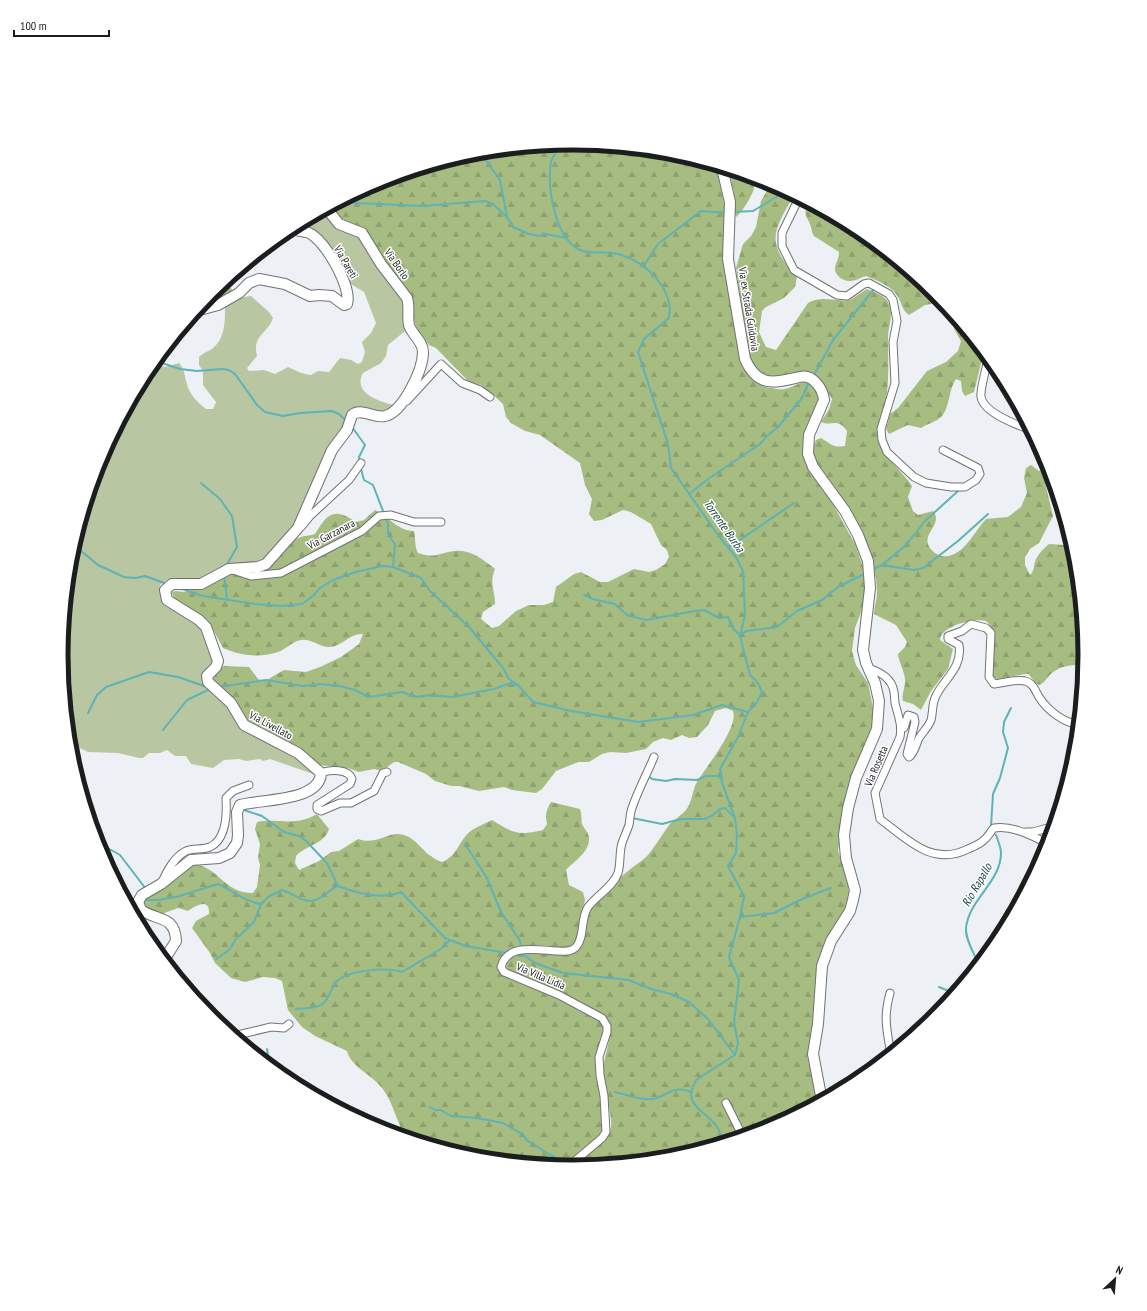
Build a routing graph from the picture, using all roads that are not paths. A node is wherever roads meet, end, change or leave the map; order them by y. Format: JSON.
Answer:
{"nodes":[{"id":1,"x":723,"y":173,"type":"edge"},
{"id":2,"x":797,"y":202,"type":"edge"},
{"id":3,"x":330,"y":213,"type":"edge"},
{"id":4,"x":299,"y":232,"type":"edge"},
{"id":5,"x":206,"y":308,"type":"edge"},
{"id":6,"x":423,"y":351,"type":"joint"},
{"id":7,"x":987,"y":365,"type":"edge"},
{"id":8,"x":490,"y":397,"type":"dead end"},
{"id":9,"x":398,"y":406,"type":"junction"},
{"id":10,"x":1024,"y":427,"type":"edge"},
{"id":11,"x":943,"y":450,"type":"dead end"},
{"id":12,"x":361,"y":463,"type":"dead end"},
{"id":13,"x":441,"y":522,"type":"dead end"},
{"id":14,"x":298,"y":528,"type":"junction"},
{"id":15,"x":229,"y":569,"type":"junction"},
{"id":16,"x":868,"y":668,"type":"junction"},
{"id":17,"x":1074,"y":724,"type":"edge"},
{"id":18,"x":901,"y":729,"type":"junction"},
{"id":19,"x":654,"y":757,"type":"dead end"},
{"id":20,"x":387,"y":772,"type":"dead end"},
{"id":21,"x":321,"y":773,"type":"junction"},
{"id":22,"x":249,"y":785,"type":"dead end"},
{"id":23,"x":1049,"y":828,"type":"edge"},
{"id":24,"x":1023,"y":832,"type":"junction"},
{"id":25,"x":1044,"y":842,"type":"edge"},
{"id":26,"x":161,"y":884,"type":"junction"},
{"id":27,"x":167,"y":956,"type":"edge"},
{"id":28,"x":890,"y":993,"type":"dead end"},
{"id":29,"x":290,"y":1024,"type":"dead end"},
{"id":30,"x":239,"y":1035,"type":"edge"},
{"id":31,"x":890,"y":1050,"type":"edge"},
{"id":32,"x":821,"y":1096,"type":"edge"},
{"id":33,"x":726,"y":1103,"type":"dead end"},
{"id":34,"x":741,"y":1132,"type":"edge"},
{"id":35,"x":576,"y":1161,"type":"edge"}],
"edges":[{"from":1,"to":16,"type":"street","name":"Via ex Strada Guidovia"},
{"from":2,"to":11,"type":"street"},
{"from":3,"to":6,"type":"street","name":"Via Borlo"},
{"from":4,"to":5,"type":"street","name":"Via Pareti"},
{"from":6,"to":9,"type":"street","name":"Via Livellato"},
{"from":7,"to":10,"type":"street"},
{"from":8,"to":9,"type":"street"},
{"from":9,"to":14,"type":"street","name":"Via Livellato"},
{"from":12,"to":14,"type":"street"},
{"from":13,"to":15,"type":"street","name":"Via Garzanara"},
{"from":14,"to":15,"type":"street","name":"Via Livellato"},
{"from":15,"to":21,"type":"street","name":"Via Livellato"},
{"from":16,"to":18,"type":"street"},
{"from":16,"to":32,"type":"street","name":"Via ex Strada Guidovia"},
{"from":17,"to":18,"type":"street"},
{"from":18,"to":24,"type":"street","name":"Via Rosetta"},
{"from":19,"to":35,"type":"street","name":"Via Villa Lidia"},
{"from":20,"to":21,"type":"street"},
{"from":21,"to":26,"type":"street"},
{"from":22,"to":26,"type":"street"},
{"from":23,"to":24,"type":"street","name":"Via Rosetta"},
{"from":24,"to":25,"type":"street","name":"Via Rosetta"},
{"from":26,"to":27,"type":"street"},
{"from":28,"to":31,"type":"street"},
{"from":29,"to":30,"type":"street"},
{"from":33,"to":34,"type":"street"}]}
